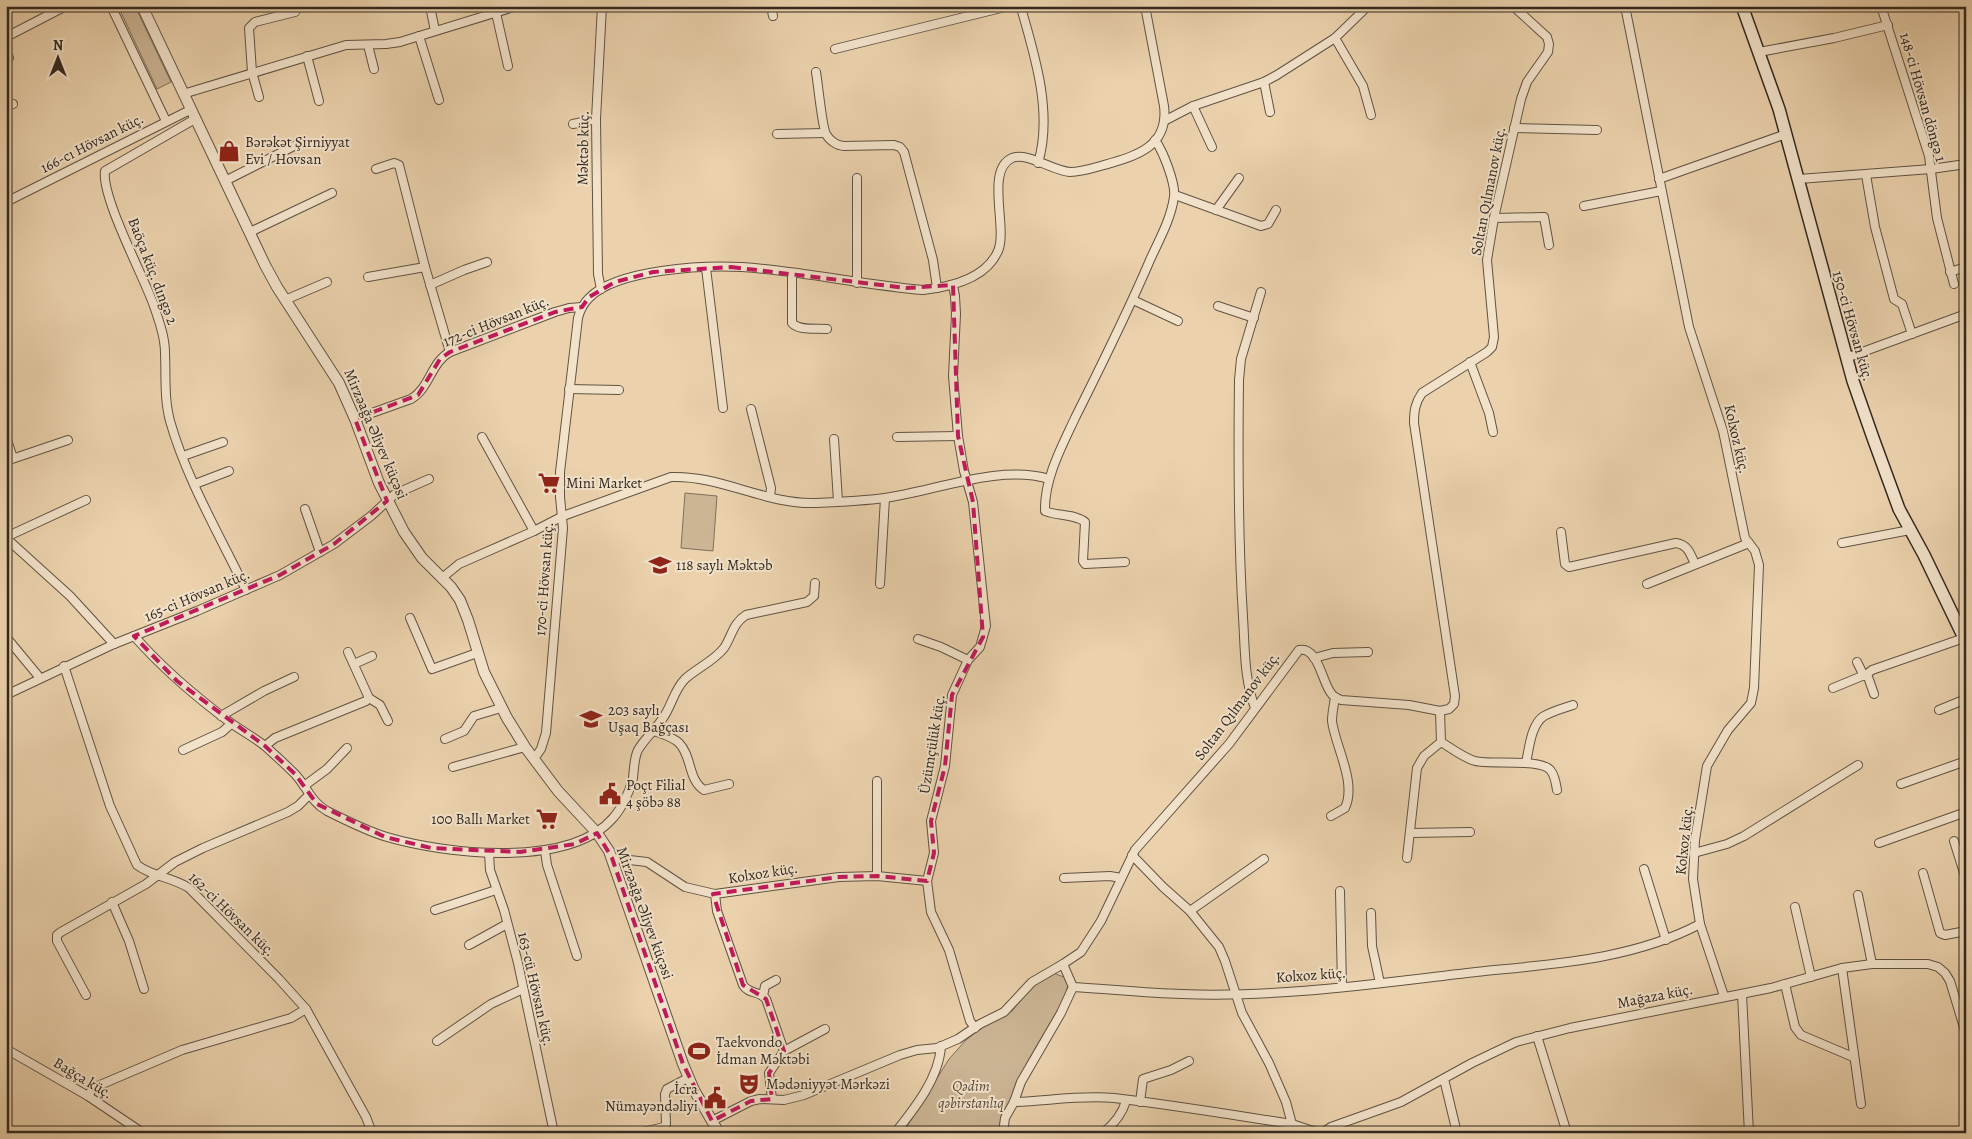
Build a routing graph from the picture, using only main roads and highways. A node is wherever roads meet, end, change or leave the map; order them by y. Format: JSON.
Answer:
{"nodes":[{"id":1,"x":1742,"y":6,"type":"edge"},
{"id":2,"x":1965,"y":640,"type":"edge"}],
"edges":[{"from":1,"to":2,"type":"main road","name":"150-ci Hövsan küç."}]}
